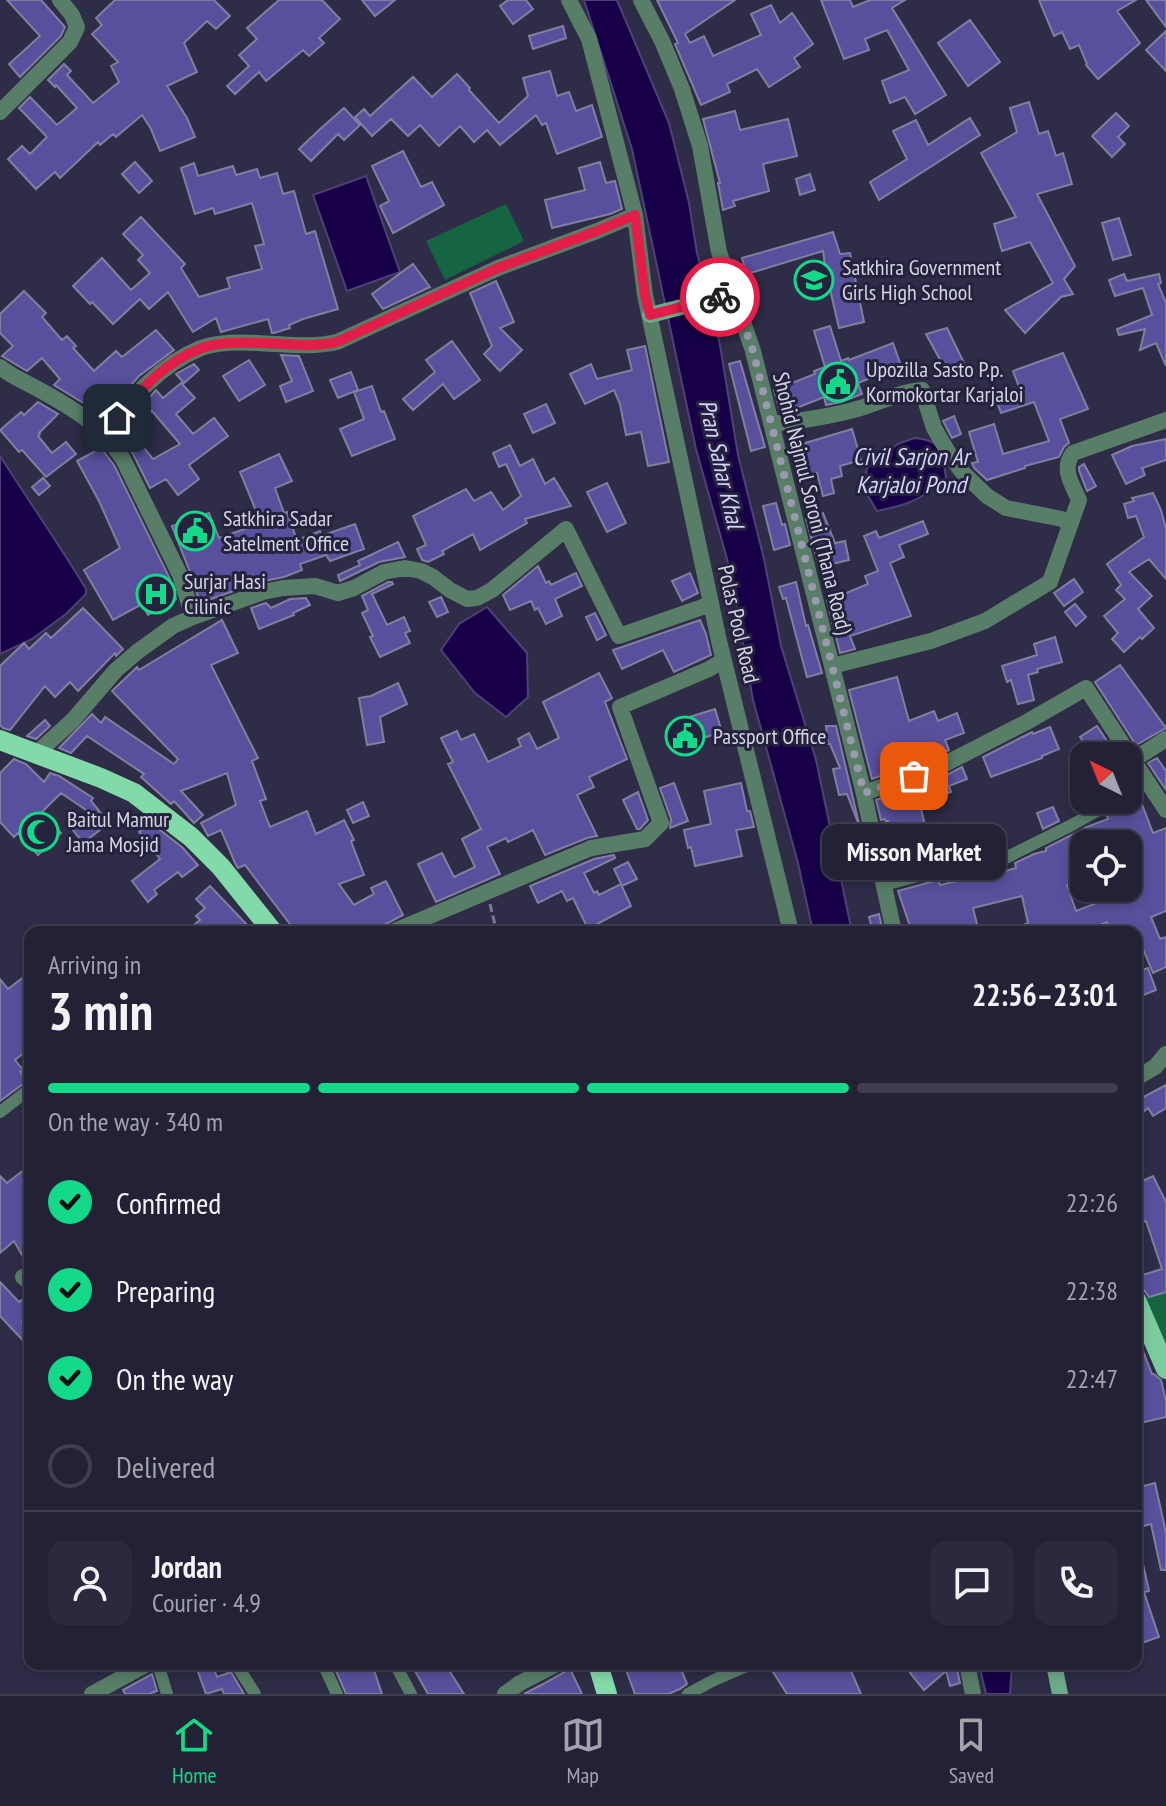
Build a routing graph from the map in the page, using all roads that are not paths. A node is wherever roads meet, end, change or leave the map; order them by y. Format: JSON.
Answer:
{"nodes":[{"id":1,"x":60,"y":0,"type":"edge"},
{"id":2,"x":569,"y":0,"type":"edge"},
{"id":3,"x":641,"y":0,"type":"edge"},
{"id":4,"x":0,"y":112,"type":"edge"},
{"id":5,"x":635,"y":215,"type":"junction"},
{"id":6,"x":733,"y":294,"type":"junction"},
{"id":7,"x":650,"y":315,"type":"junction"},
{"id":8,"x":0,"y":367,"type":"edge"},
{"id":9,"x":1166,"y":420,"type":"edge"},
{"id":10,"x":771,"y":424,"type":"junction"},
{"id":11,"x":104,"y":433,"type":"junction"},
{"id":12,"x":1069,"y":524,"type":"junction"},
{"id":13,"x":711,"y":604,"type":"junction"},
{"id":14,"x":193,"y":617,"type":"junction"},
{"id":15,"x":724,"y":660,"type":"junction"},
{"id":16,"x":832,"y":666,"type":"junction"},
{"id":17,"x":1166,"y":739,"type":"edge"},
{"id":18,"x":0,"y":740,"type":"edge"},
{"id":19,"x":1121,"y":742,"type":"edge"},
{"id":20,"x":36,"y":754,"type":"junction"},
{"id":21,"x":1142,"y":754,"type":"edge"},
{"id":22,"x":1142,"y":773,"type":"edge"},
{"id":23,"x":1148,"y":782,"type":"junction"},
{"id":24,"x":1142,"y":786,"type":"edge"},
{"id":25,"x":864,"y":793,"type":"junction"},
{"id":26,"x":1166,"y":810,"type":"edge"},
{"id":27,"x":1091,"y":814,"type":"edge"},
{"id":28,"x":884,"y":885,"type":"junction"},
{"id":29,"x":268,"y":926,"type":"edge"},
{"id":30,"x":406,"y":926,"type":"edge"},
{"id":31,"x":790,"y":926,"type":"edge"},
{"id":32,"x":893,"y":926,"type":"edge"},
{"id":33,"x":1166,"y":1054,"type":"edge"},
{"id":34,"x":1142,"y":1075,"type":"edge"},
{"id":35,"x":24,"y":1094,"type":"edge"},
{"id":36,"x":0,"y":1112,"type":"edge"},
{"id":37,"x":1142,"y":1315,"type":"edge"},
{"id":38,"x":1166,"y":1369,"type":"edge"},
{"id":39,"x":136,"y":1670,"type":"edge"},
{"id":40,"x":160,"y":1670,"type":"edge"},
{"id":41,"x":240,"y":1670,"type":"edge"},
{"id":42,"x":326,"y":1670,"type":"edge"},
{"id":43,"x":398,"y":1670,"type":"edge"},
{"id":44,"x":545,"y":1670,"type":"edge"},
{"id":45,"x":600,"y":1670,"type":"edge"},
{"id":46,"x":737,"y":1670,"type":"edge"},
{"id":47,"x":968,"y":1670,"type":"edge"},
{"id":48,"x":1055,"y":1670,"type":"edge"},
{"id":49,"x":92,"y":1694,"type":"edge"},
{"id":50,"x":167,"y":1694,"type":"edge"},
{"id":51,"x":255,"y":1694,"type":"edge"},
{"id":52,"x":337,"y":1694,"type":"edge"},
{"id":53,"x":411,"y":1694,"type":"edge"},
{"id":54,"x":505,"y":1694,"type":"edge"},
{"id":55,"x":607,"y":1694,"type":"edge"},
{"id":56,"x":688,"y":1694,"type":"edge"},
{"id":57,"x":973,"y":1694,"type":"edge"},
{"id":58,"x":1060,"y":1694,"type":"edge"}],
"edges":[{"from":1,"to":4,"type":"street"},
{"from":2,"to":5,"type":"street","name":"Polas Pool Road"},
{"from":3,"to":6,"type":"street","name":"Shohid Najmul Soroni (Thana Road)"},
{"from":5,"to":7,"type":"street","name":"Polas Pool Road"},
{"from":5,"to":11,"type":"street"},
{"from":6,"to":7,"type":"main road"},
{"from":6,"to":10,"type":"street","name":"Shohid Najmul Soroni (Thana Road)"},
{"from":7,"to":13,"type":"street","name":"Polas Pool Road"},
{"from":8,"to":11,"type":"street"},
{"from":9,"to":12,"type":"street"},
{"from":10,"to":12,"type":"street"},
{"from":10,"to":16,"type":"street","name":"Shohid Najmul Soroni (Thana Road)"},
{"from":11,"to":14,"type":"street"},
{"from":12,"to":16,"type":"street"},
{"from":13,"to":14,"type":"street"},
{"from":13,"to":15,"type":"street","name":"Polas Pool Road"},
{"from":14,"to":20,"type":"street"},
{"from":15,"to":30,"type":"street"},
{"from":15,"to":31,"type":"street","name":"Polas Pool Road"},
{"from":16,"to":25,"type":"street","name":"Shohid Najmul Soroni (Thana Road)"},
{"from":17,"to":21,"type":"street"},
{"from":18,"to":20,"type":"highway"},
{"from":19,"to":25,"type":"street"},
{"from":20,"to":29,"type":"highway"},
{"from":22,"to":23,"type":"street"},
{"from":23,"to":24,"type":"street"},
{"from":23,"to":26,"type":"street"},
{"from":25,"to":28,"type":"street","name":"Shohid Najmul Soroni (Thana Road)"},
{"from":27,"to":28,"type":"street"},
{"from":28,"to":32,"type":"street","name":"Shohid Najmul Soroni (Thana Road)"},
{"from":33,"to":34,"type":"street"},
{"from":35,"to":36,"type":"street"},
{"from":37,"to":38,"type":"main road"},
{"from":39,"to":49,"type":"street"},
{"from":40,"to":50,"type":"street"},
{"from":41,"to":51,"type":"street"},
{"from":42,"to":52,"type":"street"},
{"from":43,"to":53,"type":"street"},
{"from":44,"to":54,"type":"street"},
{"from":45,"to":55,"type":"highway"},
{"from":46,"to":56,"type":"street"},
{"from":47,"to":57,"type":"street"},
{"from":48,"to":58,"type":"main road"}]}
